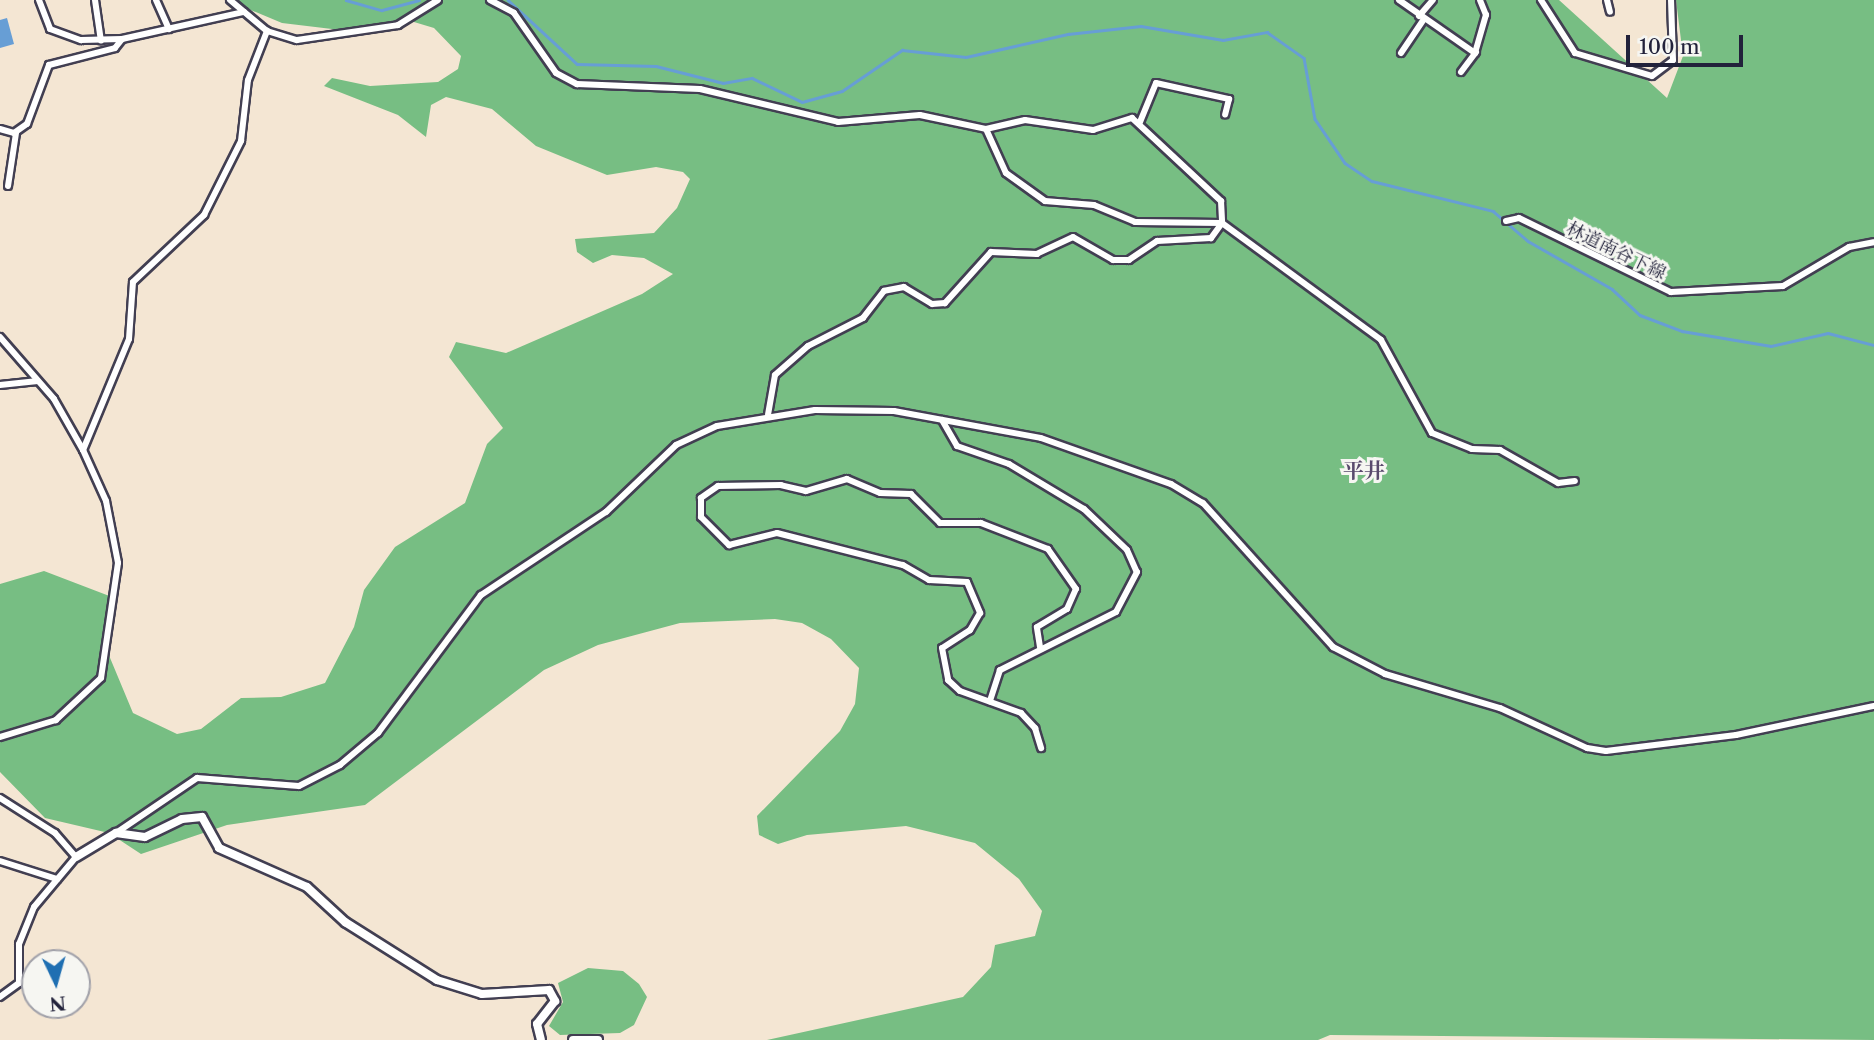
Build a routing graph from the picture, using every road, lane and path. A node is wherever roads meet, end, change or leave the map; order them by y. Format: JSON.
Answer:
{"nodes":[{"id":1,"x":39,"y":0,"type":"edge"},
{"id":2,"x":95,"y":0,"type":"edge"},
{"id":3,"x":156,"y":0,"type":"edge"},
{"id":4,"x":230,"y":0,"type":"edge"},
{"id":5,"x":438,"y":0,"type":"edge"},
{"id":6,"x":490,"y":0,"type":"edge"},
{"id":7,"x":1399,"y":0,"type":"edge"},
{"id":8,"x":1433,"y":0,"type":"edge"},
{"id":9,"x":1479,"y":0,"type":"edge"},
{"id":10,"x":1541,"y":0,"type":"edge"},
{"id":11,"x":1607,"y":0,"type":"edge"},
{"id":12,"x":1671,"y":0,"type":"edge"},
{"id":13,"x":244,"y":12,"type":"junction"},
{"id":14,"x":1610,"y":12,"type":"dead end"},
{"id":15,"x":1421,"y":18,"type":"junction"},
{"id":16,"x":169,"y":29,"type":"junction"},
{"id":17,"x":267,"y":31,"type":"junction"},
{"id":18,"x":122,"y":39,"type":"junction"},
{"id":19,"x":101,"y":41,"type":"junction"},
{"id":20,"x":1476,"y":52,"type":"junction"},
{"id":21,"x":1401,"y":53,"type":"dead end"},
{"id":22,"x":1461,"y":72,"type":"dead end"},
{"id":23,"x":1225,"y":115,"type":"dead end"},
{"id":24,"x":1140,"y":122,"type":"junction"},
{"id":25,"x":0,"y":129,"type":"edge"},
{"id":26,"x":986,"y":129,"type":"junction"},
{"id":27,"x":16,"y":133,"type":"junction"},
{"id":28,"x":8,"y":186,"type":"dead end"},
{"id":29,"x":1506,"y":221,"type":"dead end"},
{"id":30,"x":1222,"y":223,"type":"junction"},
{"id":31,"x":1874,"y":242,"type":"edge"},
{"id":32,"x":0,"y":337,"type":"edge"},
{"id":33,"x":38,"y":382,"type":"junction"},
{"id":34,"x":0,"y":385,"type":"edge"},
{"id":35,"x":768,"y":414,"type":"junction"},
{"id":36,"x":942,"y":420,"type":"junction"},
{"id":37,"x":83,"y":450,"type":"junction"},
{"id":38,"x":1575,"y":481,"type":"dead end"},
{"id":39,"x":1040,"y":647,"type":"junction"},
{"id":40,"x":990,"y":701,"type":"junction"},
{"id":41,"x":1874,"y":706,"type":"edge"},
{"id":42,"x":0,"y":737,"type":"edge"},
{"id":43,"x":1041,"y":748,"type":"dead end"},
{"id":44,"x":0,"y":798,"type":"edge"},
{"id":45,"x":116,"y":833,"type":"junction"},
{"id":46,"x":75,"y":857,"type":"junction"},
{"id":47,"x":0,"y":862,"type":"edge"},
{"id":48,"x":57,"y":879,"type":"junction"},
{"id":49,"x":0,"y":997,"type":"edge"},
{"id":50,"x":541,"y":1040,"type":"edge"},
{"id":51,"x":573,"y":1040,"type":"edge"},
{"id":52,"x":598,"y":1040,"type":"edge"}],
"edges":[{"from":1,"to":19,"type":"street"},
{"from":2,"to":19,"type":"street"},
{"from":3,"to":16,"type":"street"},
{"from":4,"to":13,"type":"street"},
{"from":5,"to":17,"type":"street"},
{"from":6,"to":26,"type":"street"},
{"from":7,"to":15,"type":"street"},
{"from":8,"to":15,"type":"street"},
{"from":9,"to":20,"type":"street"},
{"from":10,"to":12,"type":"street"},
{"from":11,"to":14,"type":"street"},
{"from":13,"to":16,"type":"street"},
{"from":13,"to":17,"type":"street"},
{"from":15,"to":20,"type":"street"},
{"from":15,"to":21,"type":"street"},
{"from":16,"to":18,"type":"street"},
{"from":17,"to":37,"type":"street"},
{"from":18,"to":19,"type":"street"},
{"from":18,"to":27,"type":"street"},
{"from":20,"to":22,"type":"street"},
{"from":23,"to":24,"type":"street"},
{"from":24,"to":26,"type":"street"},
{"from":24,"to":30,"type":"street"},
{"from":25,"to":27,"type":"street"},
{"from":26,"to":30,"type":"street"},
{"from":27,"to":28,"type":"street"},
{"from":29,"to":31,"type":"street","name":"林道南谷下線"},
{"from":30,"to":35,"type":"street"},
{"from":30,"to":38,"type":"street"},
{"from":32,"to":33,"type":"street"},
{"from":33,"to":34,"type":"street"},
{"from":33,"to":37,"type":"street"},
{"from":35,"to":36,"type":"street"},
{"from":35,"to":45,"type":"street"},
{"from":36,"to":39,"type":"street"},
{"from":36,"to":41,"type":"street"},
{"from":37,"to":42,"type":"street"},
{"from":39,"to":40,"type":"street"},
{"from":39,"to":40,"type":"street"},
{"from":40,"to":43,"type":"street"},
{"from":44,"to":46,"type":"street"},
{"from":45,"to":46,"type":"street"},
{"from":45,"to":50,"type":"street"},
{"from":46,"to":48,"type":"street"},
{"from":47,"to":48,"type":"street"},
{"from":48,"to":49,"type":"street"},
{"from":51,"to":52,"type":"street"}]}
